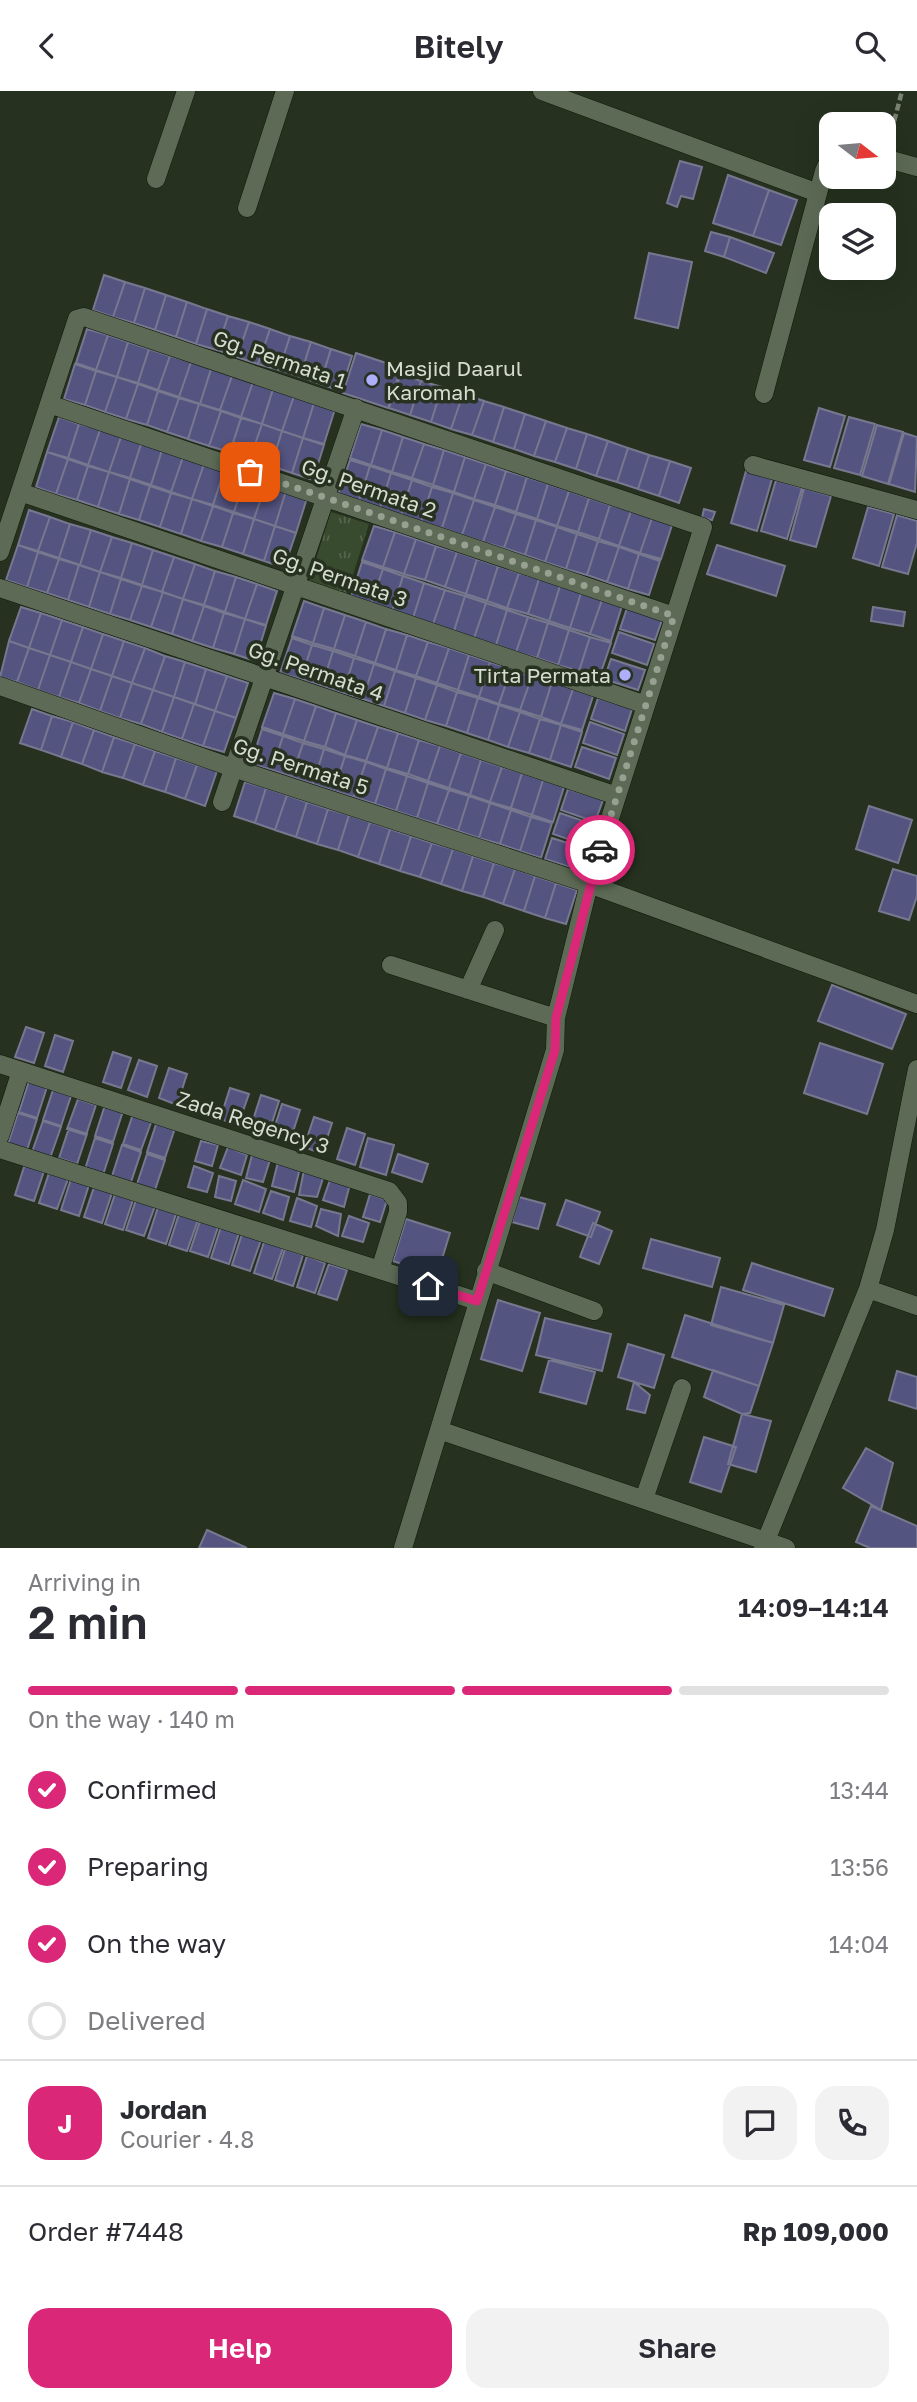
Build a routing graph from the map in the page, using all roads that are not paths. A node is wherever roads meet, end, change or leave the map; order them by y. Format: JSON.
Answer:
{"nodes":[{"id":1,"x":186,"y":91,"type":"edge"},
{"id":2,"x":285,"y":91,"type":"edge"},
{"id":3,"x":542,"y":91,"type":"edge"},
{"id":4,"x":896,"y":161,"type":"edge"},
{"id":5,"x":917,"y":167,"type":"edge"},
{"id":6,"x":156,"y":179,"type":"dead end"},
{"id":7,"x":820,"y":189,"type":"edge"},
{"id":8,"x":818,"y":194,"type":"junction"},
{"id":9,"x":247,"y":208,"type":"dead end"},
{"id":10,"x":764,"y":394,"type":"dead end"},
{"id":11,"x":49,"y":404,"type":"junction"},
{"id":12,"x":356,"y":408,"type":"junction"},
{"id":13,"x":753,"y":465,"type":"dead end"},
{"id":14,"x":20,"y":492,"type":"junction"},
{"id":15,"x":326,"y":498,"type":"junction"},
{"id":16,"x":917,"y":510,"type":"edge"},
{"id":17,"x":0,"y":552,"type":"edge"},
{"id":18,"x":296,"y":586,"type":"junction"},
{"id":19,"x":0,"y":588,"type":"edge"},
{"id":20,"x":674,"y":616,"type":"junction"},
{"id":21,"x":264,"y":677,"type":"junction"},
{"id":22,"x":0,"y":686,"type":"edge"},
{"id":23,"x":646,"y":705,"type":"junction"},
{"id":24,"x":233,"y":768,"type":"junction"},
{"id":25,"x":617,"y":796,"type":"junction"},
{"id":26,"x":222,"y":802,"type":"dead end"},
{"id":27,"x":589,"y":884,"type":"junction"},
{"id":28,"x":495,"y":930,"type":"dead end"},
{"id":29,"x":391,"y":965,"type":"dead end"},
{"id":30,"x":468,"y":990,"type":"junction"},
{"id":31,"x":917,"y":1004,"type":"edge"},
{"id":32,"x":556,"y":1018,"type":"junction"},
{"id":33,"x":0,"y":1064,"type":"edge"},
{"id":34,"x":917,"y":1069,"type":"edge"},
{"id":35,"x":20,"y":1070,"type":"junction"},
{"id":36,"x":0,"y":1136,"type":"edge"},
{"id":37,"x":0,"y":1149,"type":"edge"},
{"id":38,"x":380,"y":1270,"type":"junction"},
{"id":39,"x":486,"y":1271,"type":"junction"},
{"id":40,"x":868,"y":1289,"type":"junction"},
{"id":41,"x":477,"y":1301,"type":"junction"},
{"id":42,"x":917,"y":1306,"type":"edge"},
{"id":43,"x":594,"y":1311,"type":"dead end"},
{"id":44,"x":682,"y":1388,"type":"dead end"},
{"id":45,"x":439,"y":1430,"type":"junction"},
{"id":46,"x":644,"y":1499,"type":"junction"},
{"id":47,"x":765,"y":1545,"type":"edge"},
{"id":48,"x":403,"y":1548,"type":"edge"},
{"id":49,"x":786,"y":1548,"type":"edge"}],
"edges":[{"from":1,"to":6,"type":"street"},
{"from":2,"to":9,"type":"street"},
{"from":3,"to":8,"type":"street"},
{"from":4,"to":5,"type":"street"},
{"from":7,"to":8,"type":"street"},
{"from":8,"to":10,"type":"street"},
{"from":11,"to":12,"type":"street","name":"Gg. Permata 1"},
{"from":11,"to":14,"type":"street"},
{"from":11,"to":15,"type":"street","name":"Gg. Permata 2"},
{"from":12,"to":15,"type":"street"},
{"from":12,"to":20,"type":"street","name":"Gg. Permata 1"},
{"from":13,"to":16,"type":"street"},
{"from":14,"to":17,"type":"street"},
{"from":14,"to":18,"type":"street","name":"Gg. Permata 3"},
{"from":15,"to":18,"type":"street"},
{"from":15,"to":20,"type":"street","name":"Gg. Permata 2"},
{"from":18,"to":21,"type":"street"},
{"from":18,"to":23,"type":"street","name":"Gg. Permata 3"},
{"from":19,"to":21,"type":"street","name":"Gg. Permata 4"},
{"from":20,"to":23,"type":"street"},
{"from":21,"to":24,"type":"street"},
{"from":21,"to":25,"type":"street","name":"Gg. Permata 4"},
{"from":22,"to":24,"type":"street","name":"Gg. Permata 5"},
{"from":23,"to":25,"type":"street"},
{"from":24,"to":26,"type":"street"},
{"from":24,"to":27,"type":"street","name":"Gg. Permata 5"},
{"from":25,"to":27,"type":"street"},
{"from":27,"to":31,"type":"street","name":"Gg. Permata 5"},
{"from":27,"to":32,"type":"street"},
{"from":28,"to":30,"type":"street"},
{"from":29,"to":30,"type":"street"},
{"from":30,"to":32,"type":"street"},
{"from":32,"to":39,"type":"street"},
{"from":33,"to":35,"type":"street","name":"Zada Regency 3"},
{"from":34,"to":40,"type":"street"},
{"from":35,"to":36,"type":"street"},
{"from":35,"to":38,"type":"street","name":"Zada Regency 3"},
{"from":37,"to":38,"type":"street"},
{"from":38,"to":41,"type":"street"},
{"from":39,"to":41,"type":"street"},
{"from":39,"to":43,"type":"street"},
{"from":40,"to":42,"type":"street"},
{"from":40,"to":47,"type":"street"},
{"from":41,"to":45,"type":"street"},
{"from":44,"to":46,"type":"street"},
{"from":45,"to":46,"type":"street"},
{"from":45,"to":48,"type":"street"},
{"from":46,"to":47,"type":"street"},
{"from":47,"to":49,"type":"street"}]}
